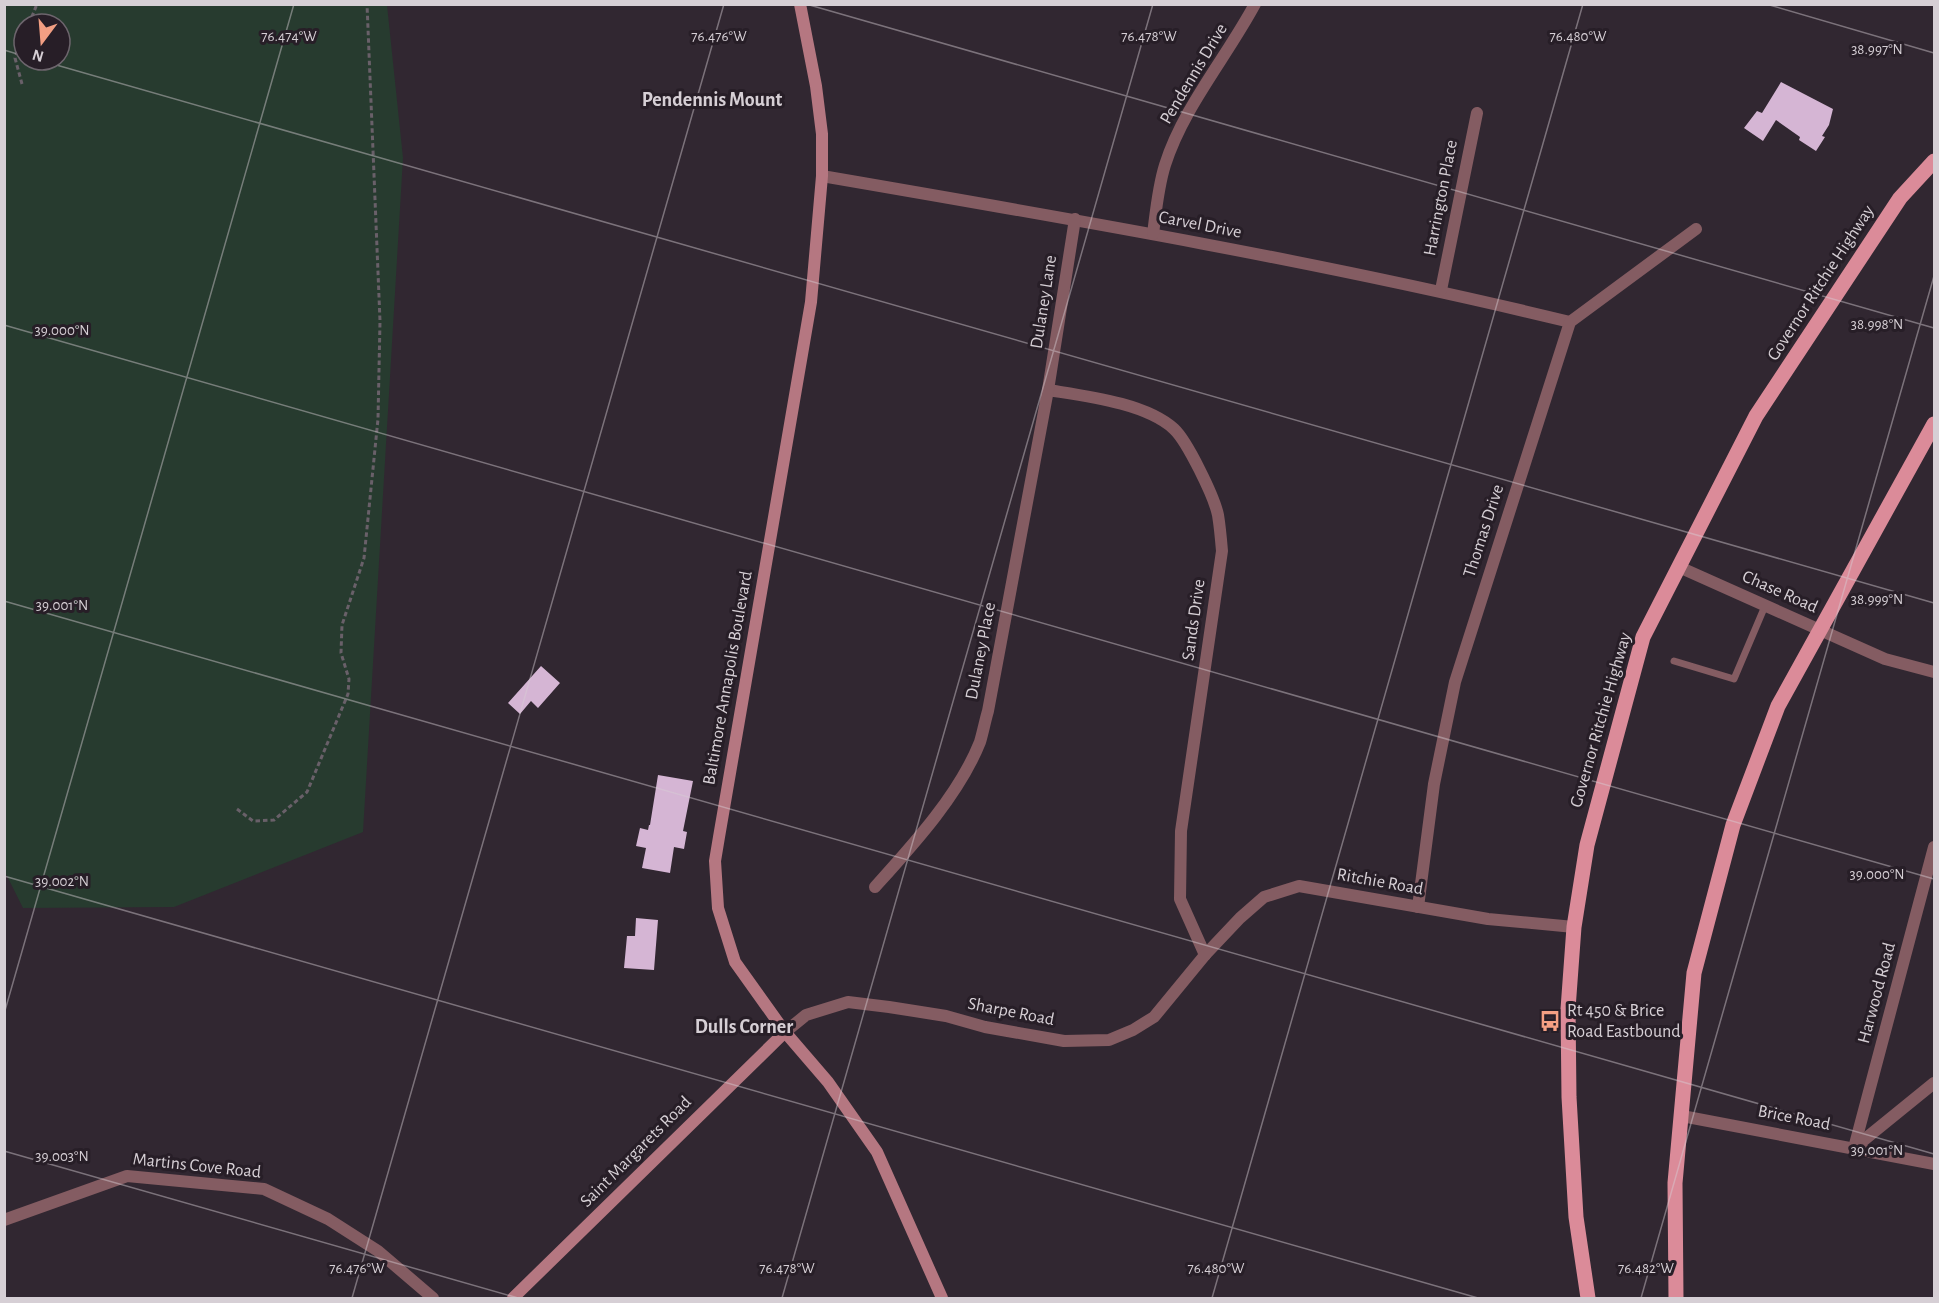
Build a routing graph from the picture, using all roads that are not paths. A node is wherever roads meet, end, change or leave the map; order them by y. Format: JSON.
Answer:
{"nodes":[{"id":1,"x":800,"y":4,"type":"edge"},
{"id":2,"x":1255,"y":4,"type":"edge"},
{"id":3,"x":1477,"y":113,"type":"dead end"},
{"id":4,"x":1935,"y":161,"type":"edge"},
{"id":5,"x":822,"y":176,"type":"junction"},
{"id":6,"x":1075,"y":219,"type":"junction"},
{"id":7,"x":1696,"y":229,"type":"dead end"},
{"id":8,"x":1153,"y":234,"type":"junction"},
{"id":9,"x":1441,"y":290,"type":"junction"},
{"id":10,"x":1570,"y":322,"type":"junction"},
{"id":11,"x":1048,"y":390,"type":"junction"},
{"id":12,"x":1935,"y":424,"type":"edge"},
{"id":13,"x":1679,"y":567,"type":"junction"},
{"id":14,"x":1765,"y":606,"type":"junction"},
{"id":15,"x":1820,"y":630,"type":"junction"},
{"id":16,"x":1674,"y":661,"type":"dead end"},
{"id":17,"x":1935,"y":672,"type":"edge"},
{"id":18,"x":1935,"y":848,"type":"edge"},
{"id":19,"x":875,"y":887,"type":"dead end"},
{"id":20,"x":1418,"y":907,"type":"junction"},
{"id":21,"x":1574,"y":927,"type":"junction"},
{"id":22,"x":1205,"y":955,"type":"junction"},
{"id":23,"x":785,"y":1032,"type":"junction"},
{"id":24,"x":1935,"y":1083,"type":"edge"},
{"id":25,"x":1682,"y":1116,"type":"junction"},
{"id":26,"x":1854,"y":1148,"type":"junction"},
{"id":27,"x":1935,"y":1164,"type":"edge"},
{"id":28,"x":4,"y":1220,"type":"edge"},
{"id":29,"x":433,"y":1299,"type":"edge"},
{"id":30,"x":513,"y":1299,"type":"edge"},
{"id":31,"x":942,"y":1299,"type":"edge"},
{"id":32,"x":1587,"y":1299,"type":"edge"},
{"id":33,"x":1676,"y":1299,"type":"edge"}],
"edges":[{"from":1,"to":5,"type":"main road","name":"Baltimore Annapolis Boulevard"},
{"from":2,"to":8,"type":"street","name":"Pendennis Drive"},
{"from":3,"to":9,"type":"street","name":"Harrington Place"},
{"from":4,"to":13,"type":"main road","name":"Governor Ritchie Highway"},
{"from":5,"to":6,"type":"street","name":"Carvel Drive"},
{"from":5,"to":23,"type":"main road","name":"Baltimore Annapolis Boulevard"},
{"from":6,"to":8,"type":"street","name":"Carvel Drive"},
{"from":6,"to":11,"type":"street","name":"Dulaney Lane"},
{"from":7,"to":10,"type":"street"},
{"from":8,"to":9,"type":"street","name":"Carvel Drive"},
{"from":9,"to":10,"type":"street","name":"Carvel Drive"},
{"from":10,"to":20,"type":"street","name":"Thomas Drive"},
{"from":11,"to":19,"type":"street","name":"Dulaney Place"},
{"from":11,"to":22,"type":"street","name":"Sands Drive"},
{"from":12,"to":15,"type":"main road"},
{"from":13,"to":14,"type":"street","name":"Chase Road"},
{"from":13,"to":21,"type":"main road","name":"Governor Ritchie Highway"},
{"from":14,"to":15,"type":"street","name":"Chase Road"},
{"from":14,"to":16,"type":"lane"},
{"from":15,"to":17,"type":"street","name":"Chase Road"},
{"from":15,"to":25,"type":"main road"},
{"from":18,"to":26,"type":"street","name":"Harwood Road"},
{"from":20,"to":21,"type":"street","name":"Ritchie Road"},
{"from":20,"to":22,"type":"street","name":"Ritchie Road"},
{"from":21,"to":32,"type":"main road","name":"Governor Ritchie Highway"},
{"from":22,"to":23,"type":"street","name":"Sharpe Road"},
{"from":23,"to":30,"type":"main road","name":"Saint Margarets Road"},
{"from":23,"to":31,"type":"main road","name":"Baltimore Annapolis Boulevard"},
{"from":24,"to":26,"type":"street"},
{"from":25,"to":26,"type":"street","name":"Brice Road"},
{"from":25,"to":33,"type":"main road"},
{"from":26,"to":27,"type":"street","name":"Brice Road"},
{"from":28,"to":29,"type":"street","name":"Martins Cove Road"}]}
